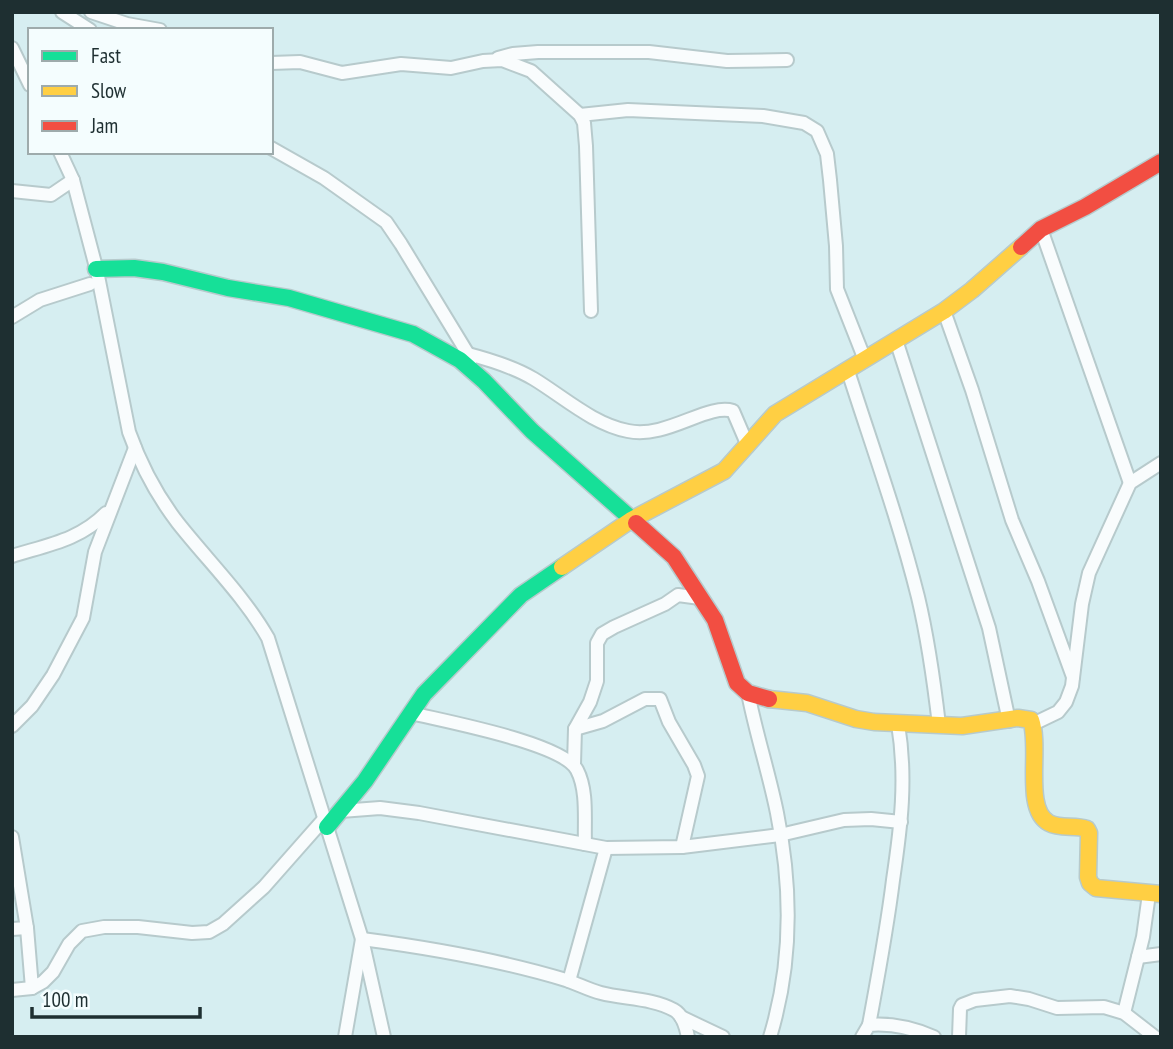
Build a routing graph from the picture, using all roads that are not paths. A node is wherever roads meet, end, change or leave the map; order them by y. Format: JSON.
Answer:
{"nodes":[{"id":1,"x":62,"y":12,"type":"edge"},
{"id":2,"x":91,"y":12,"type":"edge"},
{"id":3,"x":87,"y":28,"type":"edge"},
{"id":4,"x":149,"y":28,"type":"edge"},
{"id":5,"x":12,"y":48,"type":"edge"},
{"id":6,"x":494,"y":60,"type":"junction"},
{"id":7,"x":787,"y":60,"type":"dead end"},
{"id":8,"x":273,"y":62,"type":"edge"},
{"id":9,"x":28,"y":81,"type":"edge"},
{"id":10,"x":580,"y":115,"type":"junction"},
{"id":11,"x":273,"y":149,"type":"edge"},
{"id":12,"x":61,"y":154,"type":"edge"},
{"id":13,"x":1161,"y":162,"type":"edge"},
{"id":14,"x":73,"y":180,"type":"junction"},
{"id":15,"x":12,"y":191,"type":"edge"},
{"id":16,"x":1041,"y":229,"type":"junction"},
{"id":17,"x":93,"y":276,"type":"junction"},
{"id":18,"x":591,"y":311,"type":"dead end"},
{"id":19,"x":944,"y":311,"type":"junction"},
{"id":20,"x":12,"y":317,"type":"edge"},
{"id":21,"x":896,"y":340,"type":"junction"},
{"id":22,"x":468,"y":354,"type":"junction"},
{"id":23,"x":865,"y":360,"type":"junction"},
{"id":24,"x":848,"y":371,"type":"junction"},
{"id":25,"x":484,"y":381,"type":"junction"},
{"id":26,"x":748,"y":446,"type":"junction"},
{"id":27,"x":135,"y":448,"type":"junction"},
{"id":28,"x":1161,"y":463,"type":"edge"},
{"id":29,"x":1130,"y":483,"type":"junction"},
{"id":30,"x":111,"y":508,"type":"junction"},
{"id":31,"x":631,"y":520,"type":"junction"},
{"id":32,"x":12,"y":556,"type":"edge"},
{"id":33,"x":700,"y":598,"type":"junction"},
{"id":34,"x":1073,"y":677,"type":"junction"},
{"id":35,"x":748,"y":693,"type":"junction"},
{"id":36,"x":411,"y":713,"type":"junction"},
{"id":37,"x":1009,"y":721,"type":"junction"},
{"id":38,"x":898,"y":724,"type":"junction"},
{"id":39,"x":1033,"y":724,"type":"junction"},
{"id":40,"x":939,"y":725,"type":"junction"},
{"id":41,"x":12,"y":726,"type":"edge"},
{"id":42,"x":575,"y":729,"type":"junction"},
{"id":43,"x":573,"y":764,"type":"junction"},
{"id":44,"x":341,"y":811,"type":"junction"},
{"id":45,"x":901,"y":822,"type":"junction"},
{"id":46,"x":326,"y":823,"type":"junction"},
{"id":47,"x":780,"y":835,"type":"junction"},
{"id":48,"x":12,"y":837,"type":"edge"},
{"id":49,"x":585,"y":844,"type":"junction"},
{"id":50,"x":682,"y":847,"type":"junction"},
{"id":51,"x":606,"y":848,"type":"junction"},
{"id":52,"x":1155,"y":894,"type":"edge"},
{"id":53,"x":27,"y":928,"type":"junction"},
{"id":54,"x":12,"y":929,"type":"edge"},
{"id":55,"x":362,"y":939,"type":"junction"},
{"id":56,"x":1161,"y":954,"type":"edge"},
{"id":57,"x":1138,"y":957,"type":"junction"},
{"id":58,"x":569,"y":981,"type":"junction"},
{"id":59,"x":32,"y":988,"type":"junction"},
{"id":60,"x":12,"y":990,"type":"edge"},
{"id":61,"x":1124,"y":1013,"type":"junction"},
{"id":62,"x":681,"y":1017,"type":"junction"},
{"id":63,"x":869,"y":1025,"type":"junction"},
{"id":64,"x":345,"y":1037,"type":"edge"},
{"id":65,"x":384,"y":1037,"type":"edge"},
{"id":66,"x":688,"y":1037,"type":"edge"},
{"id":67,"x":723,"y":1037,"type":"edge"},
{"id":68,"x":770,"y":1037,"type":"edge"},
{"id":69,"x":862,"y":1037,"type":"edge"},
{"id":70,"x":934,"y":1037,"type":"edge"},
{"id":71,"x":959,"y":1037,"type":"edge"},
{"id":72,"x":1155,"y":1037,"type":"edge"}],
"edges":[{"from":1,"to":3,"type":"street"},
{"from":2,"to":4,"type":"street"},
{"from":5,"to":9,"type":"street"},
{"from":6,"to":7,"type":"street"},
{"from":6,"to":8,"type":"street"},
{"from":6,"to":10,"type":"street"},
{"from":10,"to":18,"type":"street"},
{"from":10,"to":23,"type":"street"},
{"from":11,"to":22,"type":"street"},
{"from":12,"to":14,"type":"street"},
{"from":13,"to":16,"type":"street"},
{"from":14,"to":15,"type":"street"},
{"from":14,"to":17,"type":"street"},
{"from":16,"to":19,"type":"street"},
{"from":16,"to":29,"type":"street"},
{"from":17,"to":20,"type":"street"},
{"from":17,"to":25,"type":"street"},
{"from":17,"to":27,"type":"street"},
{"from":19,"to":21,"type":"street"},
{"from":19,"to":34,"type":"street"},
{"from":21,"to":23,"type":"street"},
{"from":21,"to":37,"type":"street"},
{"from":22,"to":25,"type":"street"},
{"from":22,"to":26,"type":"street"},
{"from":23,"to":24,"type":"street"},
{"from":24,"to":26,"type":"street"},
{"from":24,"to":40,"type":"street"},
{"from":25,"to":31,"type":"street"},
{"from":26,"to":31,"type":"street"},
{"from":27,"to":30,"type":"street"},
{"from":27,"to":46,"type":"street"},
{"from":28,"to":29,"type":"street"},
{"from":29,"to":34,"type":"street"},
{"from":30,"to":32,"type":"street"},
{"from":30,"to":41,"type":"street"},
{"from":31,"to":33,"type":"street"},
{"from":31,"to":36,"type":"street"},
{"from":33,"to":35,"type":"street"},
{"from":33,"to":42,"type":"street"},
{"from":34,"to":39,"type":"street"},
{"from":35,"to":38,"type":"street"},
{"from":35,"to":47,"type":"street"},
{"from":36,"to":43,"type":"street"},
{"from":36,"to":44,"type":"street"},
{"from":37,"to":39,"type":"street"},
{"from":37,"to":40,"type":"street"},
{"from":38,"to":40,"type":"street"},
{"from":38,"to":45,"type":"street"},
{"from":39,"to":52,"type":"street"},
{"from":42,"to":43,"type":"street"},
{"from":42,"to":50,"type":"street"},
{"from":43,"to":49,"type":"street"},
{"from":44,"to":46,"type":"street"},
{"from":44,"to":49,"type":"street"},
{"from":45,"to":47,"type":"street"},
{"from":45,"to":63,"type":"street"},
{"from":46,"to":55,"type":"street"},
{"from":46,"to":59,"type":"street"},
{"from":47,"to":50,"type":"street"},
{"from":47,"to":68,"type":"street"},
{"from":48,"to":53,"type":"street"},
{"from":49,"to":51,"type":"street"},
{"from":50,"to":51,"type":"street"},
{"from":51,"to":58,"type":"street"},
{"from":52,"to":57,"type":"street"},
{"from":53,"to":54,"type":"street"},
{"from":53,"to":59,"type":"street"},
{"from":55,"to":58,"type":"street"},
{"from":55,"to":64,"type":"street"},
{"from":55,"to":65,"type":"street"},
{"from":56,"to":57,"type":"street"},
{"from":57,"to":61,"type":"street"},
{"from":58,"to":62,"type":"street"},
{"from":59,"to":60,"type":"street"},
{"from":61,"to":71,"type":"street"},
{"from":61,"to":72,"type":"street"},
{"from":62,"to":66,"type":"street"},
{"from":62,"to":67,"type":"street"},
{"from":63,"to":69,"type":"street"},
{"from":63,"to":70,"type":"street"}]}
